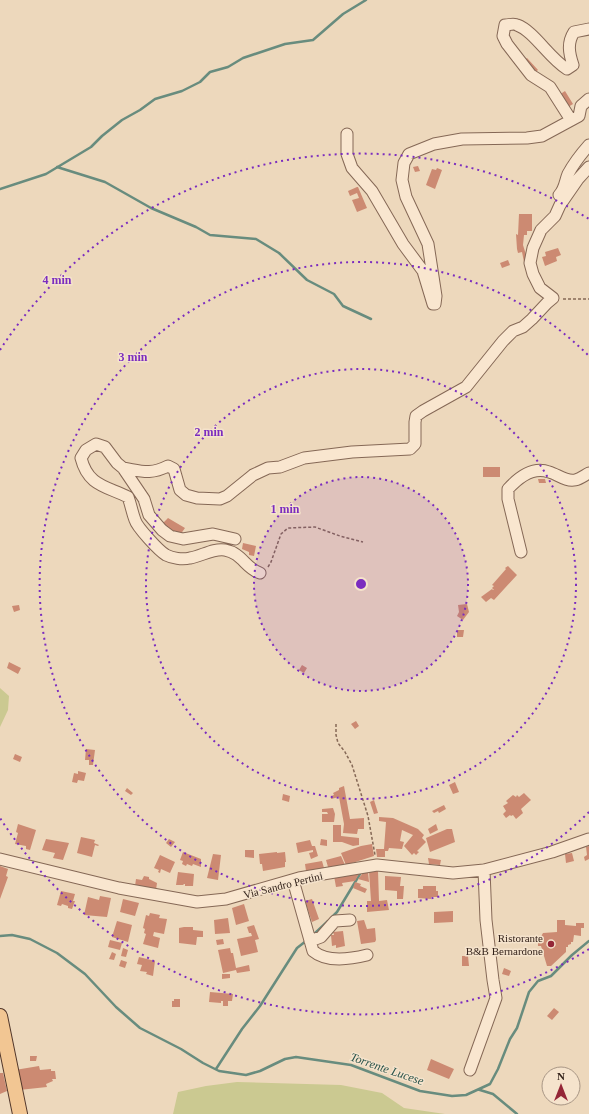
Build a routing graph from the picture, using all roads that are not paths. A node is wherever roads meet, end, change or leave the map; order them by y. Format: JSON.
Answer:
{"nodes":[{"id":1,"x":589,"y":29,"type":"edge"},
{"id":2,"x":589,"y":99,"type":"edge"},
{"id":3,"x":571,"y":120,"type":"junction"},
{"id":4,"x":347,"y":134,"type":"dead end"},
{"id":5,"x":589,"y":145,"type":"edge"},
{"id":6,"x":589,"y":167,"type":"edge"},
{"id":7,"x":555,"y":216,"type":"junction"},
{"id":8,"x":123,"y":468,"type":"junction"},
{"id":9,"x":589,"y":473,"type":"edge"},
{"id":10,"x":235,"y":539,"type":"dead end"},
{"id":11,"x":521,"y":552,"type":"dead end"},
{"id":12,"x":260,"y":573,"type":"road end"},
{"id":13,"x":589,"y":839,"type":"edge"},
{"id":14,"x":0,"y":859,"type":"edge"},
{"id":15,"x":484,"y":870,"type":"junction"},
{"id":16,"x":293,"y":880,"type":"junction"},
{"id":17,"x":350,"y":920,"type":"dead end"},
{"id":18,"x":310,"y":938,"type":"junction"},
{"id":19,"x":367,"y":955,"type":"dead end"},
{"id":20,"x":0,"y":1016,"type":"edge"},
{"id":21,"x":470,"y":1070,"type":"dead end"},
{"id":22,"x":20,"y":1114,"type":"edge"}],
"edges":[{"from":1,"to":3,"type":"street"},
{"from":2,"to":3,"type":"street"},
{"from":3,"to":4,"type":"street"},
{"from":5,"to":7,"type":"street"},
{"from":6,"to":7,"type":"street"},
{"from":7,"to":8,"type":"street"},
{"from":8,"to":10,"type":"street"},
{"from":8,"to":12,"type":"street"},
{"from":9,"to":11,"type":"street"},
{"from":13,"to":15,"type":"street","name":"Via Sandro Pertini"},
{"from":14,"to":16,"type":"street","name":"Via Sandro Pertini"},
{"from":15,"to":16,"type":"street","name":"Via Sandro Pertini"},
{"from":15,"to":21,"type":"street"},
{"from":16,"to":18,"type":"street"},
{"from":17,"to":18,"type":"street"},
{"from":18,"to":19,"type":"street"},
{"from":20,"to":22,"type":"main road"}]}
